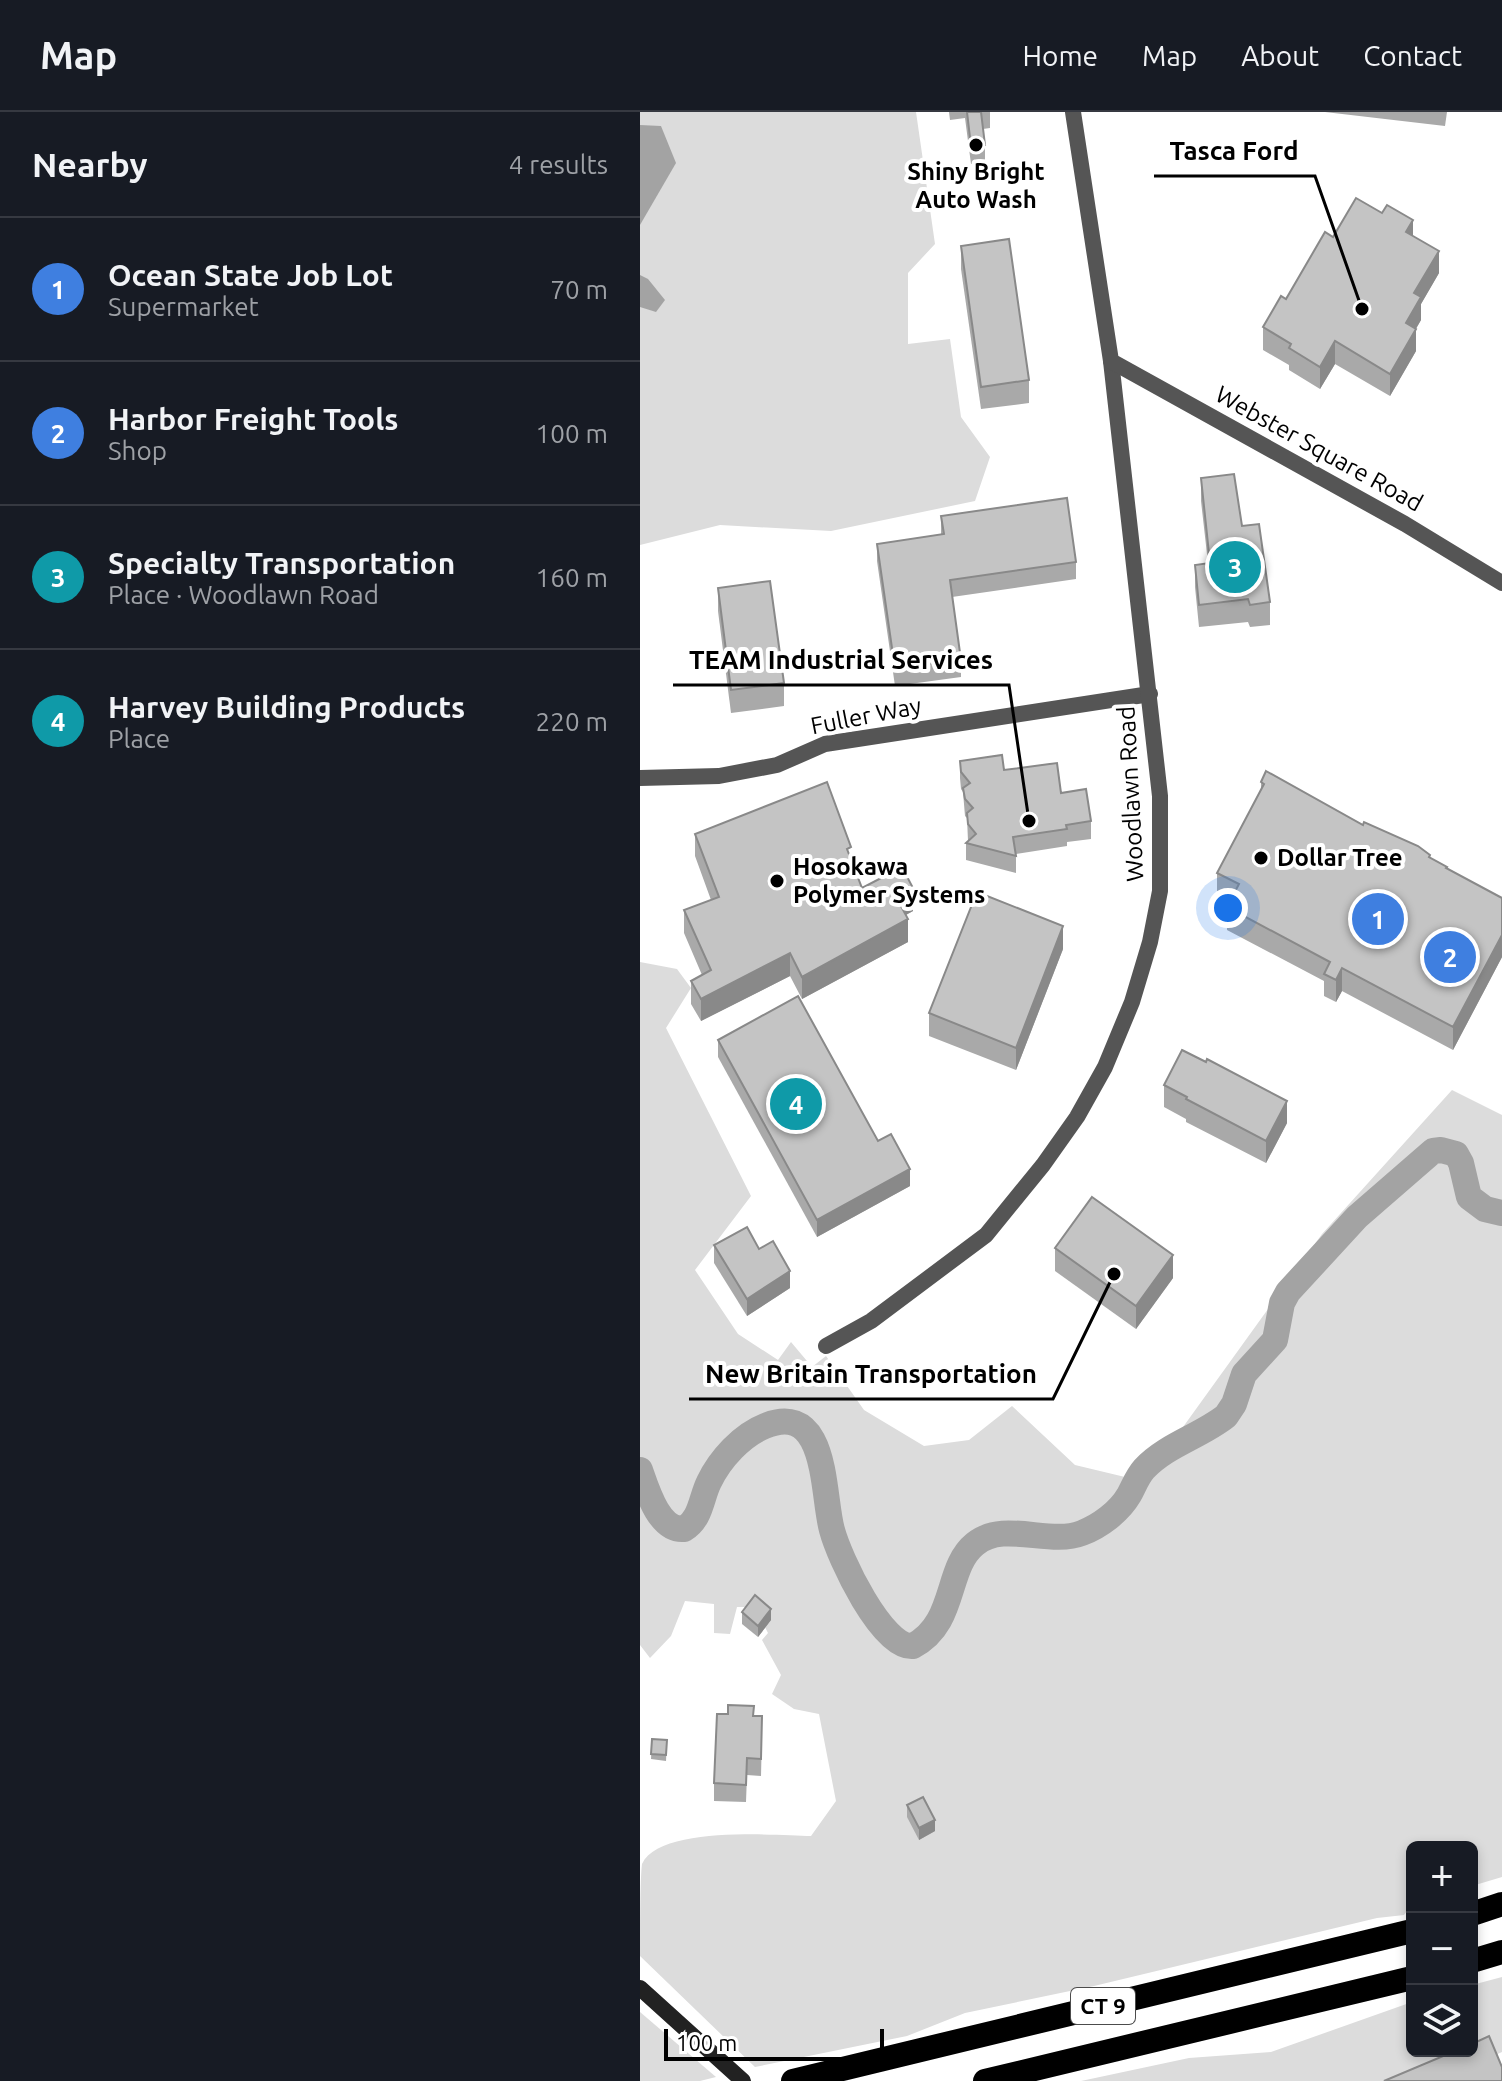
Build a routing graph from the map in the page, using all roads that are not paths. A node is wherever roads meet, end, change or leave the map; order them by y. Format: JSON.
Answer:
{"nodes":[{"id":1,"x":1073,"y":112,"type":"edge"},
{"id":2,"x":1111,"y":361,"type":"junction"},
{"id":3,"x":1502,"y":583,"type":"edge"},
{"id":4,"x":1150,"y":694,"type":"junction"},
{"id":5,"x":640,"y":778,"type":"edge"},
{"id":6,"x":826,"y":1346,"type":"dead end"},
{"id":7,"x":1502,"y":1904,"type":"edge"},
{"id":8,"x":1475,"y":1913,"type":"edge"},
{"id":9,"x":1406,"y":1932,"type":"edge"},
{"id":10,"x":1502,"y":1952,"type":"edge"},
{"id":11,"x":1478,"y":1959,"type":"edge"},
{"id":12,"x":1406,"y":1979,"type":"edge"},
{"id":13,"x":640,"y":1988,"type":"edge"},
{"id":14,"x":738,"y":2077,"type":"edge"},
{"id":15,"x":793,"y":2081,"type":"edge"},
{"id":16,"x":985,"y":2081,"type":"edge"}],
"edges":[{"from":1,"to":2,"type":"street","name":"Woodlawn Road"},
{"from":2,"to":3,"type":"street","name":"Webster Square Road"},
{"from":2,"to":4,"type":"street","name":"Woodlawn Road"},
{"from":4,"to":5,"type":"street","name":"Fuller Way"},
{"from":4,"to":6,"type":"street","name":"Woodlawn Road"},
{"from":7,"to":8,"type":"highway"},
{"from":9,"to":15,"type":"highway","number":"CT 9"},
{"from":10,"to":11,"type":"highway"},
{"from":12,"to":16,"type":"highway","number":"CT 9"},
{"from":13,"to":14,"type":"main road"}]}
